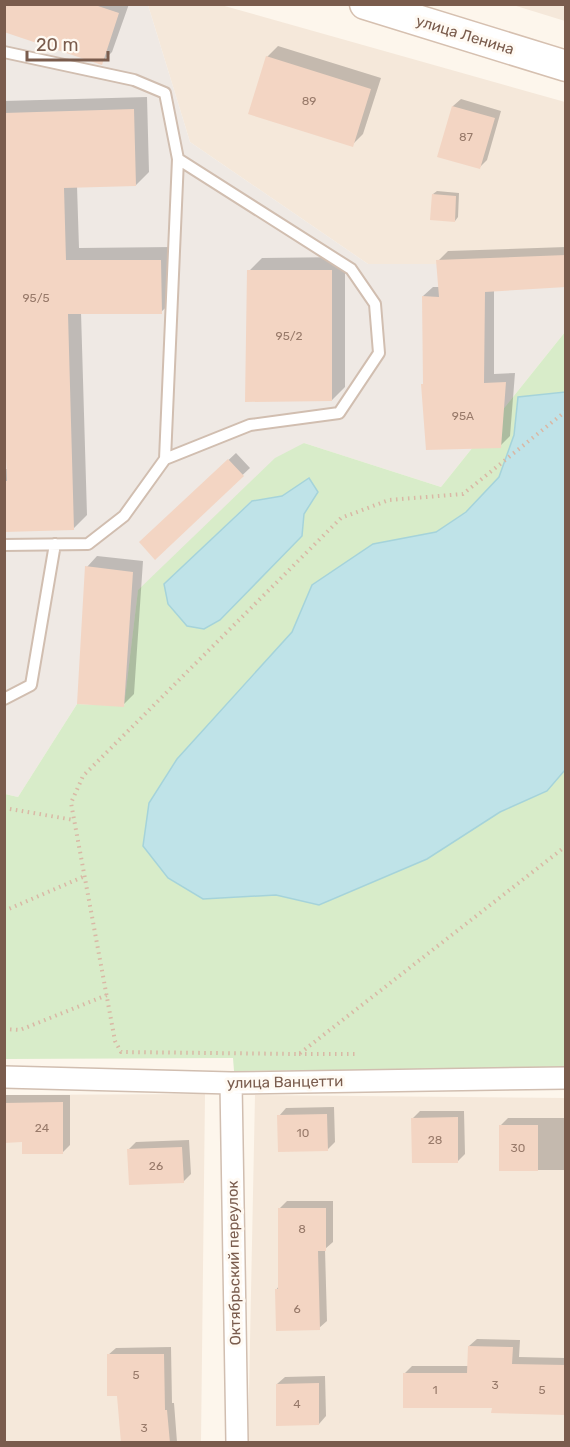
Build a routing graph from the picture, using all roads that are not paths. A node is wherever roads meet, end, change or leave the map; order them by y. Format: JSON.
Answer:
{"nodes":[{"id":1,"x":364,"y":4,"type":"edge"},
{"id":2,"x":4,"y":52,"type":"edge"},
{"id":3,"x":566,"y":66,"type":"edge"},
{"id":4,"x":178,"y":159,"type":"junction"},
{"id":5,"x":165,"y":459,"type":"junction"},
{"id":6,"x":55,"y":544,"type":"junction"},
{"id":7,"x":4,"y":545,"type":"edge"},
{"id":8,"x":4,"y":699,"type":"edge"},
{"id":9,"x":4,"y":1077,"type":"edge"},
{"id":10,"x":566,"y":1078,"type":"edge"},
{"id":11,"x":231,"y":1083,"type":"junction"},
{"id":12,"x":237,"y":1443,"type":"edge"}],
"edges":[{"from":1,"to":3,"type":"street","name":"улица Ленина"},
{"from":2,"to":4,"type":"lane"},
{"from":4,"to":5,"type":"lane"},
{"from":4,"to":5,"type":"lane"},
{"from":5,"to":6,"type":"lane"},
{"from":6,"to":7,"type":"lane"},
{"from":6,"to":8,"type":"lane"},
{"from":9,"to":11,"type":"street","name":"улица Ванцетти"},
{"from":10,"to":11,"type":"street","name":"улица Ванцетти"},
{"from":11,"to":12,"type":"street","name":"Октябрьский переулок"}]}
